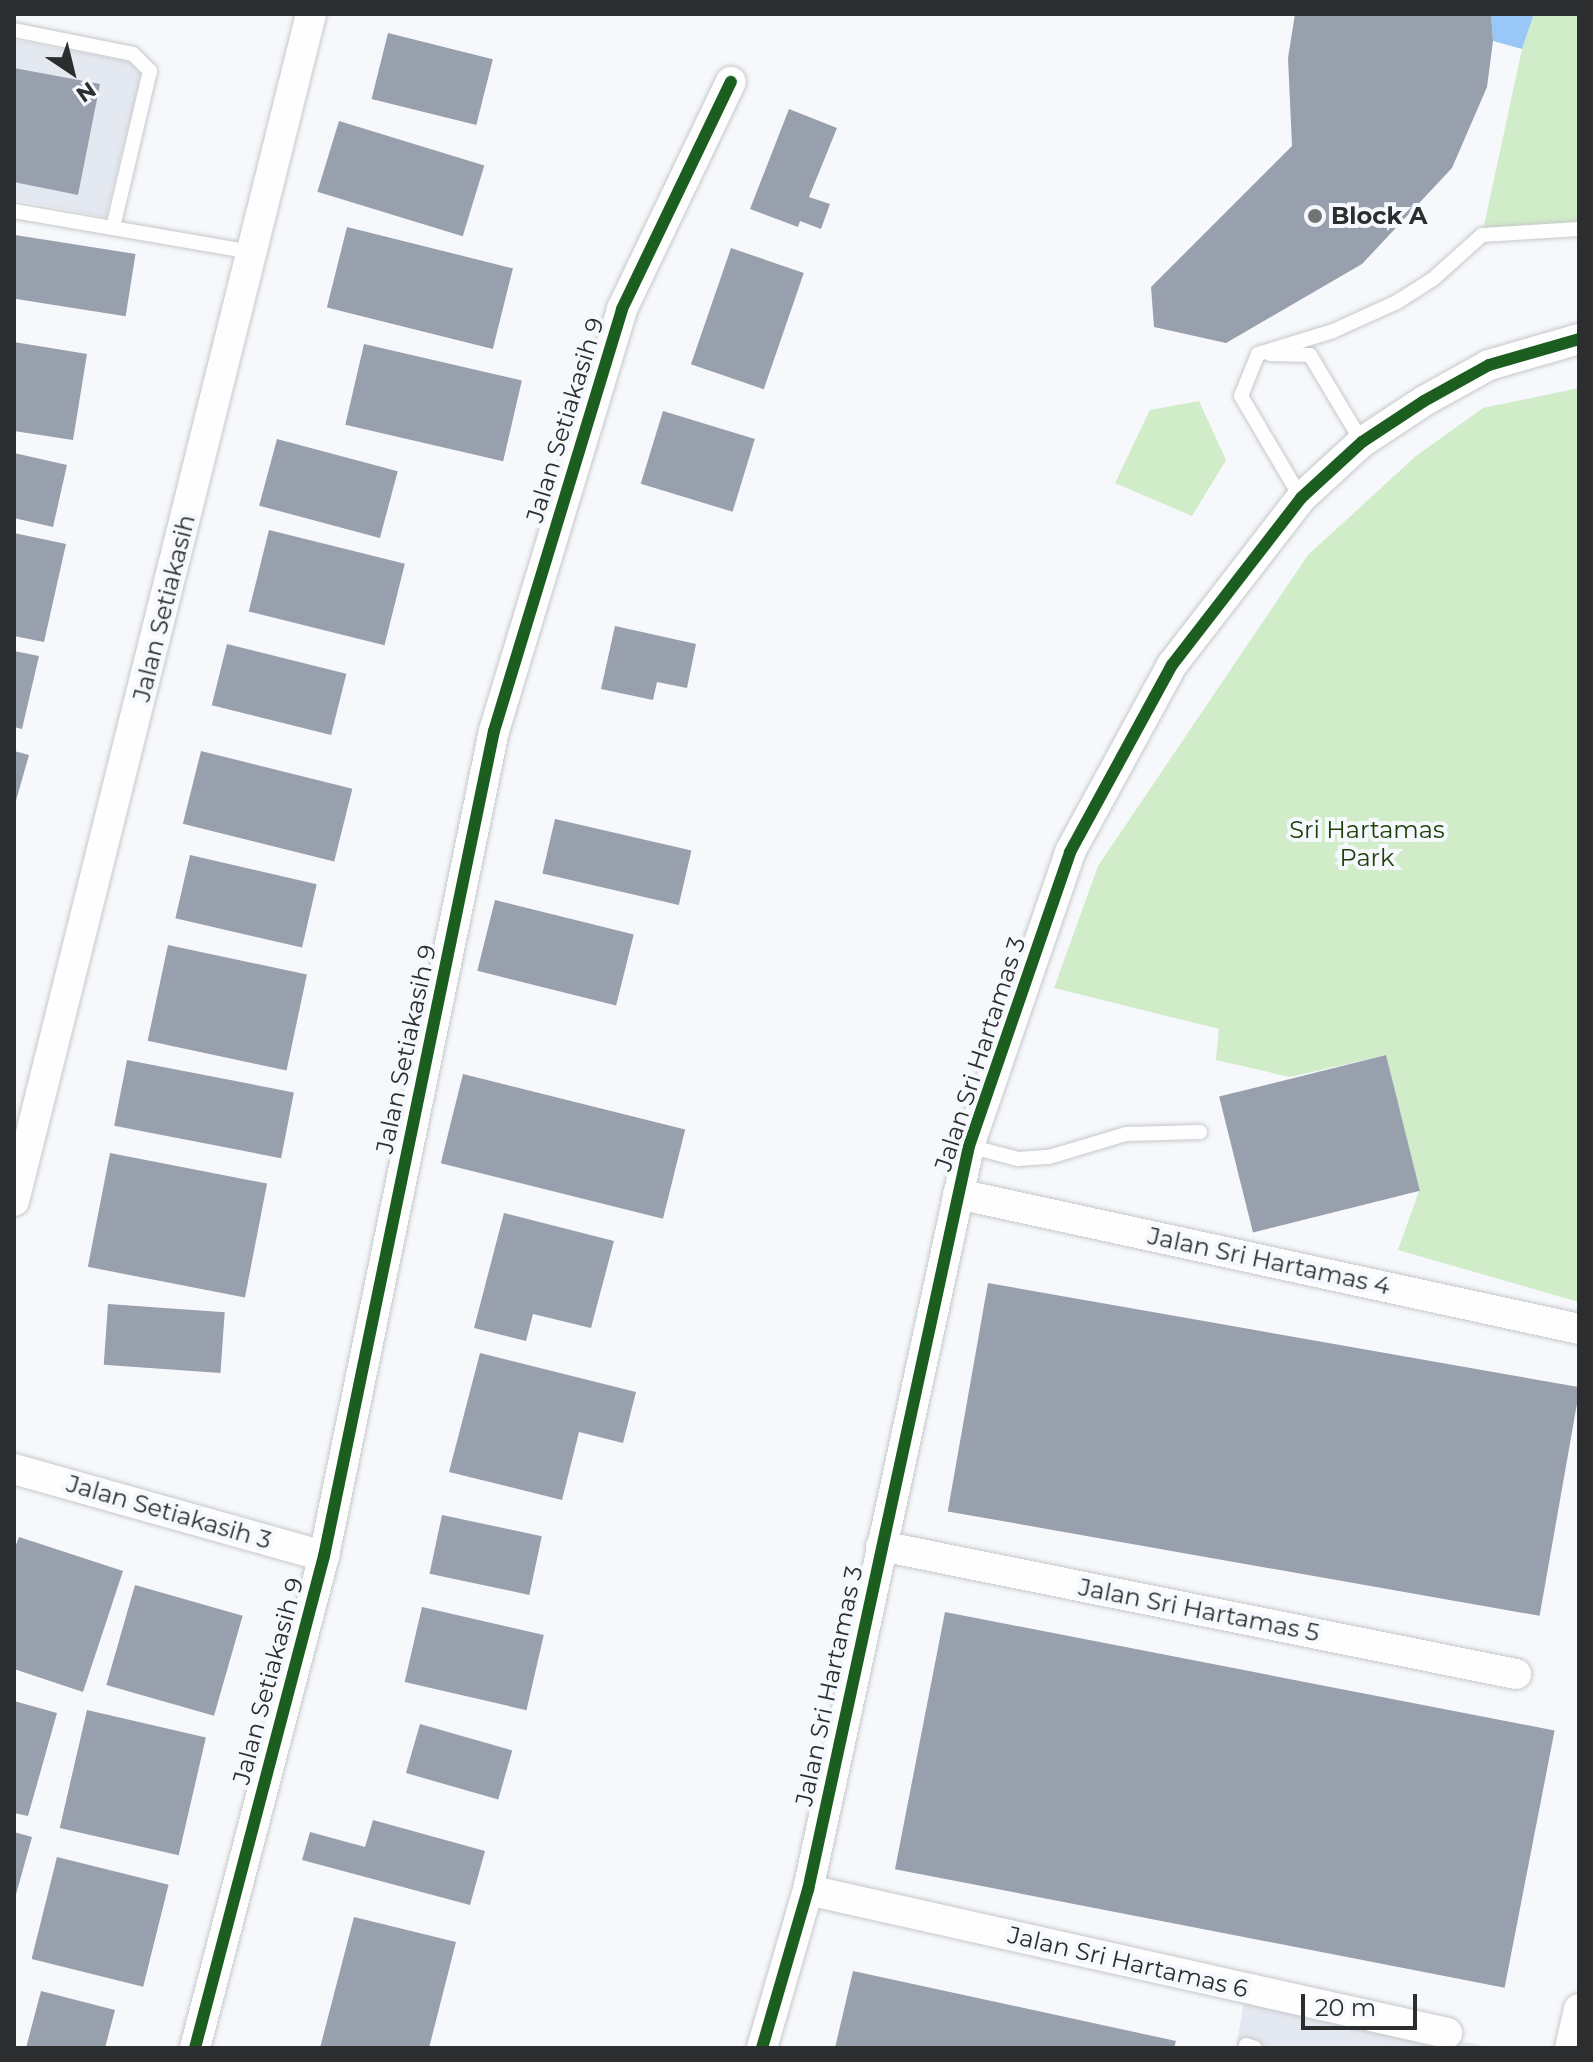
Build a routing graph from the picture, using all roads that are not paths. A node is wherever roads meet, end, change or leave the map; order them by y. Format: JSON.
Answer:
{"nodes":[{"id":1,"x":311,"y":14,"type":"edge"},
{"id":2,"x":14,"y":30,"type":"edge"},
{"id":3,"x":731,"y":82,"type":"dead end"},
{"id":4,"x":14,"y":211,"type":"edge"},
{"id":5,"x":113,"y":228,"type":"junction"},
{"id":6,"x":1579,"y":229,"type":"edge"},
{"id":7,"x":252,"y":252,"type":"junction"},
{"id":8,"x":1579,"y":339,"type":"edge"},
{"id":9,"x":1258,"y":354,"type":"junction"},
{"id":10,"x":1362,"y":442,"type":"junction"},
{"id":11,"x":1301,"y":498,"type":"junction"},
{"id":12,"x":1200,"y":1132,"type":"dead end"},
{"id":13,"x":969,"y":1146,"type":"junction"},
{"id":14,"x":958,"y":1194,"type":"junction"},
{"id":15,"x":14,"y":1201,"type":"edge"},
{"id":16,"x":1579,"y":1329,"type":"edge"},
{"id":17,"x":14,"y":1469,"type":"edge"},
{"id":18,"x":881,"y":1546,"type":"junction"},
{"id":19,"x":324,"y":1556,"type":"junction"},
{"id":20,"x":1516,"y":1674,"type":"dead end"},
{"id":21,"x":808,"y":1890,"type":"junction"},
{"id":22,"x":1579,"y":2009,"type":"edge"},
{"id":23,"x":1447,"y":2033,"type":"dead end"},
{"id":24,"x":195,"y":2048,"type":"edge"},
{"id":25,"x":762,"y":2048,"type":"edge"},
{"id":26,"x":1570,"y":2048,"type":"edge"}],
"edges":[{"from":1,"to":7,"type":"street","name":"Jalan Setiakasih"},
{"from":2,"to":5,"type":"lane"},
{"from":3,"to":19,"type":"street","name":"Jalan Setiakasih 9"},
{"from":4,"to":5,"type":"lane"},
{"from":5,"to":7,"type":"lane"},
{"from":6,"to":9,"type":"lane"},
{"from":7,"to":15,"type":"street","name":"Jalan Setiakasih"},
{"from":8,"to":10,"type":"street","name":"Jalan Sri Hartamas 3"},
{"from":9,"to":10,"type":"lane"},
{"from":9,"to":11,"type":"lane"},
{"from":10,"to":11,"type":"street","name":"Jalan Sri Hartamas 3"},
{"from":11,"to":13,"type":"street","name":"Jalan Sri Hartamas 3"},
{"from":12,"to":13,"type":"lane"},
{"from":13,"to":14,"type":"street","name":"Jalan Sri Hartamas 3"},
{"from":14,"to":16,"type":"street","name":"Jalan Sri Hartamas 4"},
{"from":14,"to":18,"type":"street","name":"Jalan Sri Hartamas 3"},
{"from":17,"to":19,"type":"street","name":"Jalan Setiakasih 3"},
{"from":18,"to":20,"type":"street","name":"Jalan Sri Hartamas 5"},
{"from":18,"to":21,"type":"street","name":"Jalan Sri Hartamas 3"},
{"from":19,"to":24,"type":"street","name":"Jalan Setiakasih 9"},
{"from":21,"to":23,"type":"street","name":"Jalan Sri Hartamas 6"},
{"from":21,"to":25,"type":"street","name":"Jalan Sri Hartamas 3"},
{"from":22,"to":26,"type":"street"}]}
